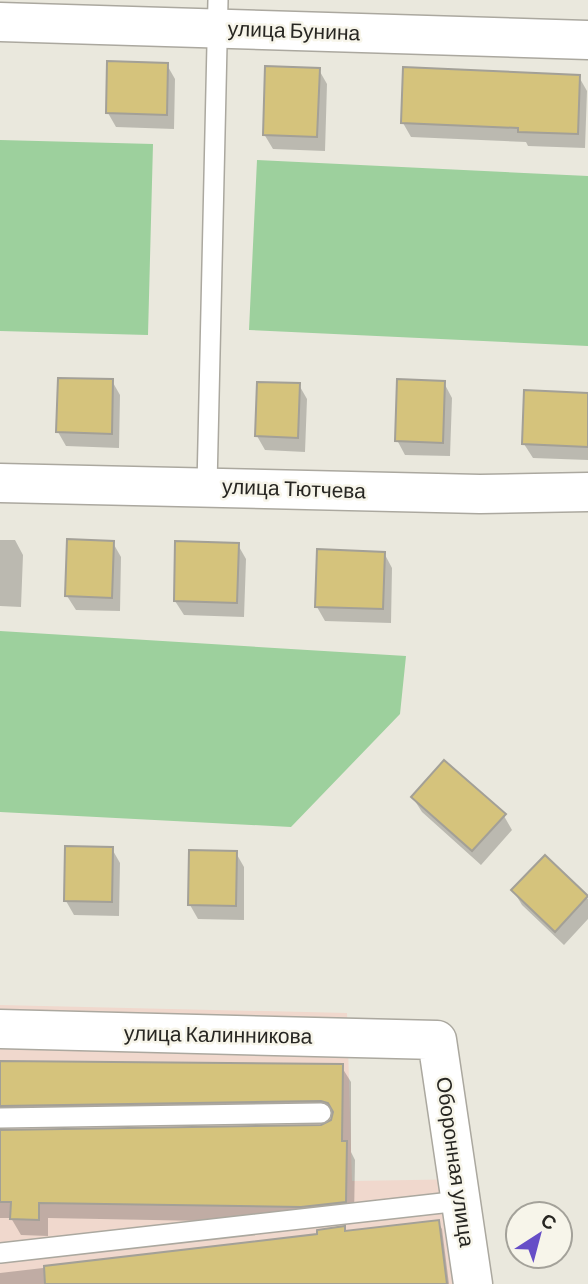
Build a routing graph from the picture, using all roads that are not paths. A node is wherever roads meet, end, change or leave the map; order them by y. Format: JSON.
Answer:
{"nodes":[{"id":1,"x":218,"y":15,"type":"edge"},
{"id":2,"x":0,"y":22,"type":"edge"},
{"id":3,"x":588,"y":40,"type":"edge"},
{"id":4,"x":0,"y":483,"type":"edge"},
{"id":5,"x":207,"y":486,"type":"junction"},
{"id":6,"x":588,"y":492,"type":"edge"},
{"id":7,"x":0,"y":1030,"type":"edge"},
{"id":8,"x":437,"y":1040,"type":"joint"},
{"id":9,"x":321,"y":1113,"type":"dead end"},
{"id":10,"x":0,"y":1118,"type":"edge"},
{"id":11,"x":460,"y":1200,"type":"junction"},
{"id":12,"x":0,"y":1253,"type":"edge"},
{"id":13,"x":473,"y":1284,"type":"edge"}],
"edges":[{"from":1,"to":2,"type":"street","name":"улица Бунина"},
{"from":1,"to":3,"type":"street","name":"улица Бунина"},
{"from":1,"to":5,"type":"lane"},
{"from":4,"to":5,"type":"street","name":"улица Тютчева"},
{"from":5,"to":6,"type":"street","name":"улица Тютчева"},
{"from":7,"to":8,"type":"street","name":"улица Калинникова"},
{"from":8,"to":11,"type":"street","name":"Оборонная улица"},
{"from":9,"to":10,"type":"lane"},
{"from":11,"to":12,"type":"lane"},
{"from":11,"to":13,"type":"street","name":"Оборонная улица"}]}
